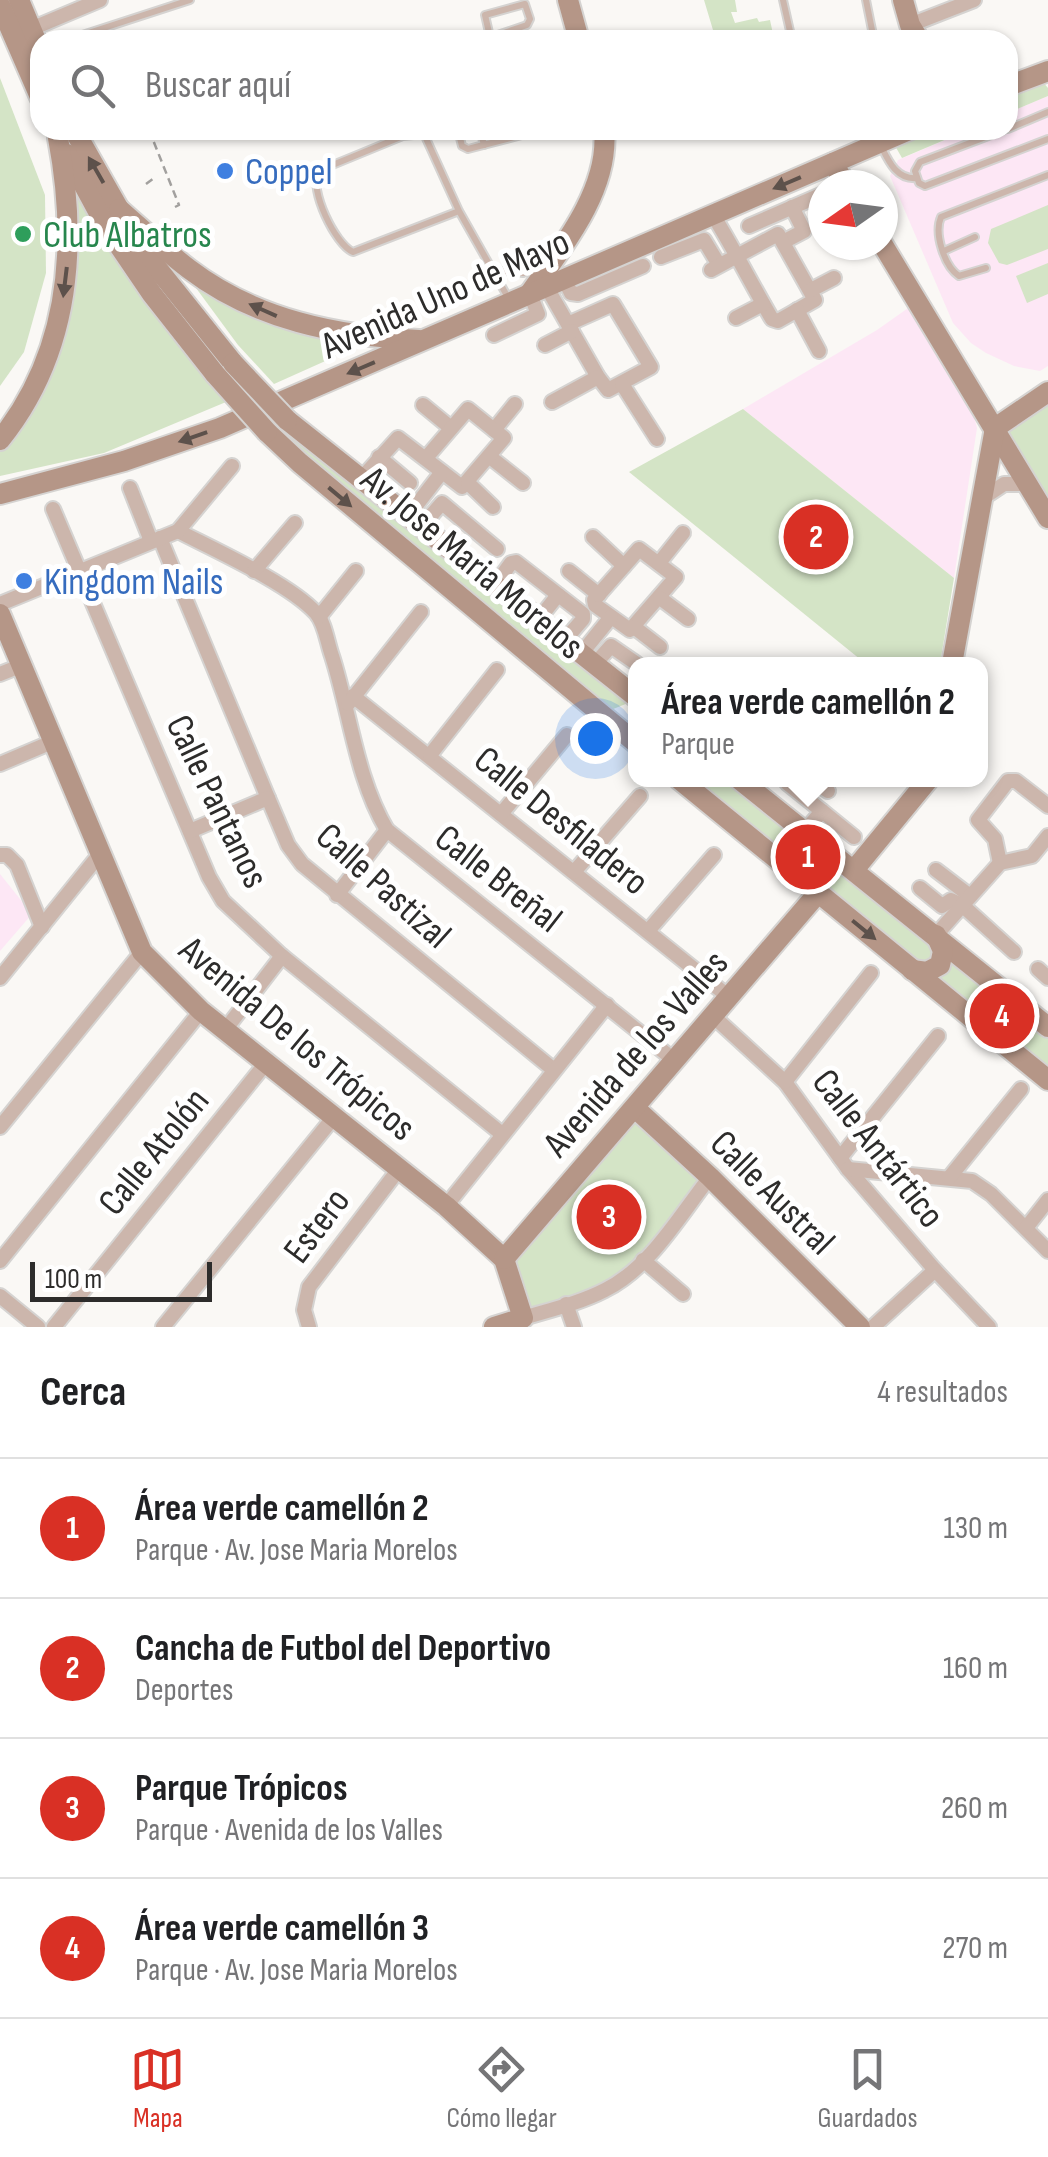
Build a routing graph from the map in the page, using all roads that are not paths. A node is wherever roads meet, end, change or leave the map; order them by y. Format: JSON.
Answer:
{"nodes":[{"id":1,"x":20,"y":0,"type":"edge"},
{"id":2,"x":100,"y":0,"type":"edge"},
{"id":3,"x":190,"y":0,"type":"edge"},
{"id":4,"x":568,"y":0,"type":"edge"},
{"id":5,"x":783,"y":0,"type":"edge"},
{"id":6,"x":866,"y":0,"type":"edge"},
{"id":7,"x":903,"y":0,"type":"edge"},
{"id":8,"x":974,"y":0,"type":"edge"},
{"id":9,"x":0,"y":5,"type":"edge"},
{"id":10,"x":939,"y":7,"type":"edge"},
{"id":11,"x":31,"y":28,"type":"joint"},
{"id":12,"x":98,"y":30,"type":"edge"},
{"id":13,"x":485,"y":30,"type":"edge"},
{"id":14,"x":513,"y":30,"type":"edge"},
{"id":15,"x":576,"y":30,"type":"edge"},
{"id":16,"x":790,"y":30,"type":"edge"},
{"id":17,"x":872,"y":30,"type":"edge"},
{"id":18,"x":911,"y":30,"type":"edge"},
{"id":19,"x":915,"y":30,"type":"edge"},
{"id":20,"x":1048,"y":71,"type":"edge"},
{"id":21,"x":30,"y":74,"type":"edge"},
{"id":22,"x":1018,"y":82,"type":"edge"},
{"id":23,"x":1048,"y":112,"type":"edge"},
{"id":24,"x":1018,"y":124,"type":"edge"},
{"id":25,"x":1048,"y":139,"type":"edge"},
{"id":26,"x":63,"y":140,"type":"edge"},
{"id":27,"x":65,"y":140,"type":"edge"},
{"id":28,"x":67,"y":140,"type":"edge"},
{"id":29,"x":393,"y":140,"type":"edge"},
{"id":30,"x":428,"y":140,"type":"edge"},
{"id":31,"x":462,"y":140,"type":"edge"},
{"id":32,"x":482,"y":140,"type":"edge"},
{"id":33,"x":497,"y":140,"type":"edge"},
{"id":34,"x":604,"y":140,"type":"edge"},
{"id":35,"x":887,"y":140,"type":"edge"},
{"id":36,"x":977,"y":140,"type":"edge"},
{"id":37,"x":880,"y":143,"type":"junction"},
{"id":38,"x":484,"y":146,"type":"junction"},
{"id":39,"x":833,"y":163,"type":"junction"},
{"id":40,"x":837,"y":170,"type":"edge"},
{"id":41,"x":1048,"y":175,"type":"edge"},
{"id":42,"x":917,"y":178,"type":"junction"},
{"id":43,"x":808,"y":200,"type":"edge"},
{"id":44,"x":792,"y":207,"type":"junction"},
{"id":45,"x":119,"y":209,"type":"junction"},
{"id":46,"x":460,"y":211,"type":"junction"},
{"id":47,"x":714,"y":214,"type":"junction"},
{"id":48,"x":749,"y":226,"type":"dead end"},
{"id":49,"x":975,"y":238,"type":"dead end"},
{"id":50,"x":784,"y":242,"type":"junction"},
{"id":51,"x":564,"y":244,"type":"junction"},
{"id":52,"x":944,"y":251,"type":"junction"},
{"id":53,"x":736,"y":255,"type":"junction"},
{"id":54,"x":660,"y":257,"type":"dead end"},
{"id":55,"x":892,"y":260,"type":"edge"},
{"id":56,"x":644,"y":266,"type":"dead end"},
{"id":57,"x":986,"y":268,"type":"dead end"},
{"id":58,"x":494,"y":270,"type":"junction"},
{"id":59,"x":834,"y":278,"type":"dead end"},
{"id":60,"x":538,"y":290,"type":"junction"},
{"id":61,"x":810,"y":290,"type":"junction"},
{"id":62,"x":763,"y":304,"type":"junction"},
{"id":63,"x":797,"y":310,"type":"junction"},
{"id":64,"x":736,"y":318,"type":"dead end"},
{"id":65,"x":570,"y":328,"type":"junction"},
{"id":66,"x":494,"y":335,"type":"dead end"},
{"id":67,"x":426,"y":340,"type":"junction"},
{"id":68,"x":545,"y":346,"type":"dead end"},
{"id":69,"x":819,"y":351,"type":"dead end"},
{"id":70,"x":224,"y":368,"type":"junction"},
{"id":71,"x":598,"y":377,"type":"junction"},
{"id":72,"x":622,"y":384,"type":"junction"},
{"id":73,"x":1048,"y":392,"type":"edge"},
{"id":74,"x":552,"y":402,"type":"dead end"},
{"id":75,"x":515,"y":404,"type":"dead end"},
{"id":76,"x":423,"y":405,"type":"dead end"},
{"id":77,"x":451,"y":428,"type":"junction"},
{"id":78,"x":995,"y":428,"type":"junction"},
{"id":79,"x":494,"y":430,"type":"junction"},
{"id":80,"x":657,"y":439,"type":"dead end"},
{"id":81,"x":0,"y":440,"type":"edge"},
{"id":82,"x":490,"y":456,"type":"junction"},
{"id":83,"x":379,"y":457,"type":"junction"},
{"id":84,"x":426,"y":458,"type":"junction"},
{"id":85,"x":232,"y":466,"type":"dead end"},
{"id":86,"x":442,"y":472,"type":"junction"},
{"id":87,"x":360,"y":478,"type":"junction"},
{"id":88,"x":410,"y":483,"type":"dead end"},
{"id":89,"x":468,"y":483,"type":"junction"},
{"id":90,"x":523,"y":483,"type":"dead end"},
{"id":91,"x":1028,"y":484,"type":"junction"},
{"id":92,"x":130,"y":488,"type":"dead end"},
{"id":93,"x":0,"y":494,"type":"edge"},
{"id":94,"x":982,"y":499,"type":"junction"},
{"id":95,"x":492,"y":506,"type":"dead end"},
{"id":96,"x":53,"y":508,"type":"dead end"},
{"id":97,"x":1048,"y":518,"type":"edge"},
{"id":98,"x":415,"y":521,"type":"junction"},
{"id":99,"x":295,"y":523,"type":"dead end"},
{"id":100,"x":178,"y":531,"type":"junction"},
{"id":101,"x":683,"y":533,"type":"dead end"},
{"id":102,"x":593,"y":538,"type":"dead end"},
{"id":103,"x":155,"y":540,"type":"junction"},
{"id":104,"x":497,"y":549,"type":"dead end"},
{"id":105,"x":659,"y":562,"type":"junction"},
{"id":106,"x":624,"y":566,"type":"junction"},
{"id":107,"x":254,"y":571,"type":"junction"},
{"id":108,"x":356,"y":571,"type":"dead end"},
{"id":109,"x":80,"y":572,"type":"junction"},
{"id":110,"x":569,"y":572,"type":"dead end"},
{"id":111,"x":495,"y":585,"type":"junction"},
{"id":112,"x":558,"y":595,"type":"junction"},
{"id":113,"x":599,"y":595,"type":"junction"},
{"id":114,"x":660,"y":598,"type":"junction"},
{"id":115,"x":0,"y":604,"type":"edge"},
{"id":116,"x":421,"y":612,"type":"dead end"},
{"id":117,"x":0,"y":614,"type":"edge"},
{"id":118,"x":320,"y":617,"type":"junction"},
{"id":119,"x":611,"y":618,"type":"junction"},
{"id":120,"x":688,"y":619,"type":"dead end"},
{"id":121,"x":538,"y":620,"type":"junction"},
{"id":122,"x":634,"y":627,"type":"junction"},
{"id":123,"x":660,"y":646,"type":"dead end"},
{"id":124,"x":580,"y":653,"type":"junction"},
{"id":125,"x":953,"y":657,"type":"edge"},
{"id":126,"x":628,"y":658,"type":"edge"},
{"id":127,"x":20,"y":666,"type":"junction"},
{"id":128,"x":497,"y":670,"type":"dead end"},
{"id":129,"x":0,"y":674,"type":"edge"},
{"id":130,"x":628,"y":689,"type":"edge"},
{"id":131,"x":350,"y":701,"type":"junction"},
{"id":132,"x":628,"y":729,"type":"edge"},
{"id":133,"x":566,"y":735,"type":"dead end"},
{"id":134,"x":52,"y":742,"type":"junction"},
{"id":135,"x":430,"y":755,"type":"junction"},
{"id":136,"x":0,"y":764,"type":"edge"},
{"id":137,"x":689,"y":787,"type":"edge"},
{"id":138,"x":756,"y":787,"type":"edge"},
{"id":139,"x":793,"y":787,"type":"edge"},
{"id":140,"x":822,"y":787,"type":"edge"},
{"id":141,"x":922,"y":787,"type":"edge"},
{"id":142,"x":828,"y":791,"type":"dead end"},
{"id":143,"x":640,"y":796,"type":"dead end"},
{"id":144,"x":268,"y":798,"type":"junction"},
{"id":145,"x":1048,"y":806,"type":"edge"},
{"id":146,"x":822,"y":811,"type":"junction"},
{"id":147,"x":501,"y":814,"type":"junction"},
{"id":148,"x":190,"y":830,"type":"junction"},
{"id":149,"x":387,"y":830,"type":"junction"},
{"id":150,"x":805,"y":831,"type":"junction"},
{"id":151,"x":1048,"y":836,"type":"edge"},
{"id":152,"x":854,"y":837,"type":"dead end"},
{"id":153,"x":100,"y":854,"type":"junction"},
{"id":154,"x":0,"y":855,"type":"edge"},
{"id":155,"x":714,"y":855,"type":"dead end"},
{"id":156,"x":1000,"y":863,"type":"junction"},
{"id":157,"x":854,"y":870,"type":"junction"},
{"id":158,"x":936,"y":870,"type":"dead end"},
{"id":159,"x":574,"y":872,"type":"junction"},
{"id":160,"x":920,"y":888,"type":"dead end"},
{"id":161,"x":818,"y":893,"type":"junction"},
{"id":162,"x":337,"y":895,"type":"junction"},
{"id":163,"x":966,"y":901,"type":"junction"},
{"id":164,"x":42,"y":927,"type":"junction"},
{"id":165,"x":648,"y":930,"type":"junction"},
{"id":166,"x":936,"y":935,"type":"junction"},
{"id":167,"x":142,"y":952,"type":"junction"},
{"id":168,"x":1014,"y":952,"type":"dead end"},
{"id":169,"x":282,"y":956,"type":"junction"},
{"id":170,"x":912,"y":970,"type":"junction"},
{"id":171,"x":871,"y":973,"type":"dead end"},
{"id":172,"x":0,"y":978,"type":"edge"},
{"id":173,"x":729,"y":996,"type":"junction"},
{"id":174,"x":606,"y":1004,"type":"junction"},
{"id":175,"x":201,"y":1011,"type":"junction"},
{"id":176,"x":712,"y":1016,"type":"junction"},
{"id":177,"x":1048,"y":1027,"type":"edge"},
{"id":178,"x":226,"y":1030,"type":"junction"},
{"id":179,"x":938,"y":1036,"type":"dead end"},
{"id":180,"x":674,"y":1060,"type":"junction"},
{"id":181,"x":266,"y":1063,"type":"junction"},
{"id":182,"x":554,"y":1070,"type":"junction"},
{"id":183,"x":1048,"y":1080,"type":"edge"},
{"id":184,"x":785,"y":1082,"type":"junction"},
{"id":185,"x":1020,"y":1089,"type":"dead end"},
{"id":186,"x":636,"y":1108,"type":"junction"},
{"id":187,"x":334,"y":1118,"type":"junction"},
{"id":188,"x":0,"y":1128,"type":"edge"},
{"id":189,"x":502,"y":1134,"type":"junction"},
{"id":190,"x":844,"y":1163,"type":"junction"},
{"id":191,"x":399,"y":1169,"type":"junction"},
{"id":192,"x":710,"y":1176,"type":"junction"},
{"id":193,"x":948,"y":1178,"type":"junction"},
{"id":194,"x":1048,"y":1200,"type":"edge"},
{"id":195,"x":446,"y":1206,"type":"junction"},
{"id":196,"x":1026,"y":1228,"type":"junction"},
{"id":197,"x":1048,"y":1251,"type":"edge"},
{"id":198,"x":504,"y":1259,"type":"junction"},
{"id":199,"x":644,"y":1260,"type":"junction"},
{"id":200,"x":0,"y":1261,"type":"edge"},
{"id":201,"x":935,"y":1270,"type":"junction"},
{"id":202,"x":683,"y":1294,"type":"dead end"},
{"id":203,"x":0,"y":1296,"type":"edge"},
{"id":204,"x":566,"y":1304,"type":"junction"},
{"id":205,"x":523,"y":1318,"type":"junction"},
{"id":206,"x":30,"y":1324,"type":"edge"},
{"id":207,"x":54,"y":1327,"type":"edge"},
{"id":208,"x":163,"y":1327,"type":"edge"},
{"id":209,"x":309,"y":1327,"type":"edge"},
{"id":210,"x":494,"y":1327,"type":"edge"},
{"id":211,"x":574,"y":1327,"type":"edge"},
{"id":212,"x":860,"y":1327,"type":"edge"},
{"id":213,"x":873,"y":1327,"type":"edge"},
{"id":214,"x":988,"y":1327,"type":"edge"}],
"edges":[{"from":1,"to":11,"type":"main road"},
{"from":2,"to":11,"type":"street"},
{"from":3,"to":12,"type":"lane"},
{"from":4,"to":15,"type":"main road"},
{"from":5,"to":16,"type":"lane"},
{"from":6,"to":17,"type":"lane"},
{"from":7,"to":18,"type":"main road"},
{"from":8,"to":10,"type":"street"},
{"from":9,"to":21,"type":"main road"},
{"from":10,"to":19,"type":"street"},
{"from":13,"to":14,"type":"lane"},
{"from":20,"to":22,"type":"main road"},
{"from":23,"to":24,"type":"lane"},
{"from":25,"to":42,"type":"lane"},
{"from":26,"to":81,"type":"main road","one_way":true},
{"from":27,"to":70,"type":"main road"},
{"from":45,"to":28,"type":"main road","one_way":true},
{"from":29,"to":46,"type":"lane"},
{"from":30,"to":46,"type":"lane"},
{"from":31,"to":38,"type":"lane"},
{"from":32,"to":38,"type":"lane"},
{"from":33,"to":38,"type":"lane"},
{"from":34,"to":51,"type":"main road"},
{"from":35,"to":37,"type":"main road","name":"Avenida Uno de Mayo"},
{"from":36,"to":42,"type":"lane"},
{"from":37,"to":39,"type":"main road","name":"Avenida Uno de Mayo"},
{"from":37,"to":42,"type":"lane"},
{"from":39,"to":40,"type":"main road"},
{"from":39,"to":47,"type":"main road","name":"Avenida Uno de Mayo","one_way":true},
{"from":41,"to":52,"type":"lane"},
{"from":43,"to":44,"type":"street"},
{"from":44,"to":48,"type":"street"},
{"from":44,"to":50,"type":"street"},
{"from":67,"to":45,"type":"main road","one_way":true},
{"from":45,"to":70,"type":"main road"},
{"from":46,"to":58,"type":"lane"},
{"from":47,"to":53,"type":"street"},
{"from":47,"to":60,"type":"main road","name":"Avenida Uno de Mayo"},
{"from":49,"to":52,"type":"lane"},
{"from":50,"to":53,"type":"street"},
{"from":50,"to":61,"type":"street"},
{"from":51,"to":58,"type":"lane"},
{"from":51,"to":60,"type":"main road"},
{"from":52,"to":57,"type":"lane"},
{"from":53,"to":54,"type":"street"},
{"from":53,"to":62,"type":"street"},
{"from":55,"to":78,"type":"main road"},
{"from":56,"to":60,"type":"street"},
{"from":58,"to":60,"type":"lane"},
{"from":59,"to":61,"type":"street"},
{"from":60,"to":65,"type":"street"},
{"from":60,"to":66,"type":"street"},
{"from":60,"to":67,"type":"main road","name":"Avenida Uno de Mayo"},
{"from":61,"to":63,"type":"street"},
{"from":62,"to":63,"type":"street"},
{"from":62,"to":64,"type":"street"},
{"from":63,"to":69,"type":"street"},
{"from":65,"to":68,"type":"street"},
{"from":65,"to":71,"type":"street"},
{"from":65,"to":72,"type":"street"},
{"from":67,"to":93,"type":"main road","name":"Avenida Uno de Mayo","one_way":true},
{"from":70,"to":87,"type":"main road","name":"Av. Jose Maria Morelos","bridge":true},
{"from":70,"to":132,"type":"main road","name":"Av. Jose Maria Morelos","one_way":true,"bridge":true},
{"from":71,"to":72,"type":"street"},
{"from":71,"to":74,"type":"street"},
{"from":72,"to":80,"type":"street"},
{"from":73,"to":78,"type":"main road"},
{"from":75,"to":79,"type":"street"},
{"from":76,"to":77,"type":"street"},
{"from":77,"to":79,"type":"street"},
{"from":77,"to":84,"type":"street"},
{"from":78,"to":91,"type":"main road"},
{"from":78,"to":94,"type":"main road"},
{"from":79,"to":82,"type":"street"},
{"from":82,"to":89,"type":"street"},
{"from":82,"to":90,"type":"street"},
{"from":83,"to":84,"type":"street"},
{"from":83,"to":87,"type":"street"},
{"from":83,"to":88,"type":"street"},
{"from":84,"to":86,"type":"street"},
{"from":85,"to":100,"type":"street"},
{"from":86,"to":89,"type":"street"},
{"from":86,"to":98,"type":"street"},
{"from":87,"to":98,"type":"main road","name":"Av. Jose Maria Morelos"},
{"from":89,"to":95,"type":"street"},
{"from":91,"to":94,"type":"street"},
{"from":91,"to":97,"type":"main road"},
{"from":92,"to":103,"type":"street","name":"Calle Pastizal"},
{"from":94,"to":125,"type":"main road"},
{"from":96,"to":109,"type":"street","name":"Calle Pantanos"},
{"from":98,"to":104,"type":"street"},
{"from":98,"to":111,"type":"main road","name":"Av. Jose Maria Morelos"},
{"from":99,"to":107,"type":"street"},
{"from":100,"to":103,"type":"street"},
{"from":100,"to":107,"type":"street"},
{"from":101,"to":105,"type":"street"},
{"from":102,"to":106,"type":"street"},
{"from":103,"to":109,"type":"street"},
{"from":103,"to":144,"type":"street","name":"Calle Pastizal"},
{"from":105,"to":106,"type":"street"},
{"from":105,"to":114,"type":"street"},
{"from":106,"to":113,"type":"street"},
{"from":107,"to":118,"type":"street"},
{"from":108,"to":118,"type":"street"},
{"from":109,"to":115,"type":"street"},
{"from":109,"to":148,"type":"street","name":"Calle Pantanos"},
{"from":110,"to":113,"type":"street"},
{"from":111,"to":112,"type":"street"},
{"from":111,"to":121,"type":"main road","name":"Av. Jose Maria Morelos"},
{"from":112,"to":121,"type":"street"},
{"from":112,"to":124,"type":"street"},
{"from":113,"to":119,"type":"street"},
{"from":114,"to":120,"type":"street"},
{"from":114,"to":122,"type":"street"},
{"from":116,"to":131,"type":"street"},
{"from":117,"to":127,"type":"main road","name":"Avenida De los Trópicos"},
{"from":118,"to":131,"type":"street","name":"Calle Breñal"},
{"from":119,"to":122,"type":"street"},
{"from":119,"to":124,"type":"street"},
{"from":121,"to":124,"type":"main road","name":"Av. Jose Maria Morelos"},
{"from":122,"to":123,"type":"street"},
{"from":124,"to":126,"type":"street"},
{"from":124,"to":130,"type":"main road","name":"Av. Jose Maria Morelos"},
{"from":127,"to":129,"type":"street"},
{"from":127,"to":134,"type":"main road","name":"Avenida De los Trópicos"},
{"from":128,"to":135,"type":"street"},
{"from":131,"to":135,"type":"street","name":"Calle Desfiladero"},
{"from":131,"to":149,"type":"street","name":"Calle Breñal"},
{"from":133,"to":147,"type":"street"},
{"from":134,"to":136,"type":"street"},
{"from":134,"to":153,"type":"main road","name":"Avenida De los Trópicos"},
{"from":135,"to":147,"type":"street","name":"Calle Desfiladero"},
{"from":137,"to":161,"type":"main road"},
{"from":138,"to":150,"type":"main road"},
{"from":139,"to":146,"type":"street"},
{"from":140,"to":142,"type":"street"},
{"from":141,"to":157,"type":"main road"},
{"from":143,"to":159,"type":"street"},
{"from":144,"to":148,"type":"street"},
{"from":144,"to":162,"type":"street","name":"Calle Pastizal"},
{"from":145,"to":156,"type":"street"},
{"from":146,"to":150,"type":"street"},
{"from":146,"to":152,"type":"street"},
{"from":147,"to":159,"type":"street","name":"Calle Desfiladero"},
{"from":148,"to":169,"type":"street","name":"Calle Pantanos"},
{"from":149,"to":162,"type":"street"},
{"from":149,"to":174,"type":"street","name":"Calle Breñal"},
{"from":150,"to":157,"type":"main road"},
{"from":151,"to":156,"type":"street"},
{"from":153,"to":164,"type":"street"},
{"from":153,"to":167,"type":"main road","name":"Avenida De los Trópicos"},
{"from":154,"to":164,"type":"street"},
{"from":155,"to":165,"type":"street"},
{"from":156,"to":163,"type":"street"},
{"from":157,"to":166,"type":"main road"},
{"from":158,"to":163,"type":"street"},
{"from":159,"to":165,"type":"street","name":"Calle Desfiladero"},
{"from":160,"to":163,"type":"street"},
{"from":161,"to":170,"type":"main road","one_way":true},
{"from":161,"to":173,"type":"main road","name":"Avenida de los Valles"},
{"from":162,"to":182,"type":"street","name":"Calle Pastizal"},
{"from":163,"to":166,"type":"street"},
{"from":163,"to":168,"type":"street"},
{"from":164,"to":172,"type":"street"},
{"from":165,"to":173,"type":"street","name":"Calle Desfiladero"},
{"from":166,"to":170,"type":"main road"},
{"from":166,"to":177,"type":"main road"},
{"from":167,"to":175,"type":"main road","name":"Avenida De los Trópicos"},
{"from":167,"to":188,"type":"street"},
{"from":169,"to":178,"type":"street"},
{"from":169,"to":189,"type":"street","name":"Calle Pantanos"},
{"from":170,"to":183,"type":"main road"},
{"from":171,"to":184,"type":"street"},
{"from":173,"to":176,"type":"main road","name":"Avenida de los Valles"},
{"from":174,"to":180,"type":"street","name":"Calle Breñal"},
{"from":174,"to":182,"type":"street"},
{"from":175,"to":178,"type":"main road","name":"Avenida De los Trópicos"},
{"from":175,"to":200,"type":"street"},
{"from":176,"to":180,"type":"main road","name":"Avenida de los Valles"},
{"from":176,"to":184,"type":"street","name":"Calle Antártico"},
{"from":178,"to":181,"type":"main road","name":"Avenida De los Trópicos"},
{"from":179,"to":190,"type":"street"},
{"from":180,"to":186,"type":"main road","name":"Avenida de los Valles"},
{"from":181,"to":187,"type":"main road","name":"Avenida De los Trópicos"},
{"from":181,"to":207,"type":"street","name":"Calle Atolón"},
{"from":182,"to":189,"type":"street"},
{"from":184,"to":190,"type":"street","name":"Calle Antártico"},
{"from":185,"to":193,"type":"street"},
{"from":186,"to":192,"type":"main road","name":"Calle Austral"},
{"from":186,"to":198,"type":"main road","name":"Avenida de los Valles"},
{"from":187,"to":191,"type":"main road","name":"Avenida De los Trópicos"},
{"from":187,"to":208,"type":"street"},
{"from":189,"to":195,"type":"street"},
{"from":190,"to":193,"type":"street"},
{"from":190,"to":201,"type":"street","name":"Calle Antártico"},
{"from":191,"to":195,"type":"main road","name":"Avenida De los Trópicos"},
{"from":191,"to":209,"type":"street","name":"Estero"},
{"from":192,"to":199,"type":"street"},
{"from":192,"to":212,"type":"main road","name":"Calle Austral"},
{"from":193,"to":196,"type":"street"},
{"from":194,"to":196,"type":"street"},
{"from":195,"to":198,"type":"main road","name":"Avenida De los Trópicos"},
{"from":196,"to":197,"type":"street"},
{"from":198,"to":205,"type":"main road","name":"Avenida De los Trópicos"},
{"from":199,"to":202,"type":"street"},
{"from":199,"to":204,"type":"street"},
{"from":201,"to":213,"type":"street"},
{"from":201,"to":214,"type":"street","name":"Calle Antártico"},
{"from":203,"to":206,"type":"street"},
{"from":204,"to":205,"type":"street"},
{"from":204,"to":211,"type":"street"},
{"from":205,"to":210,"type":"main road"}]}
